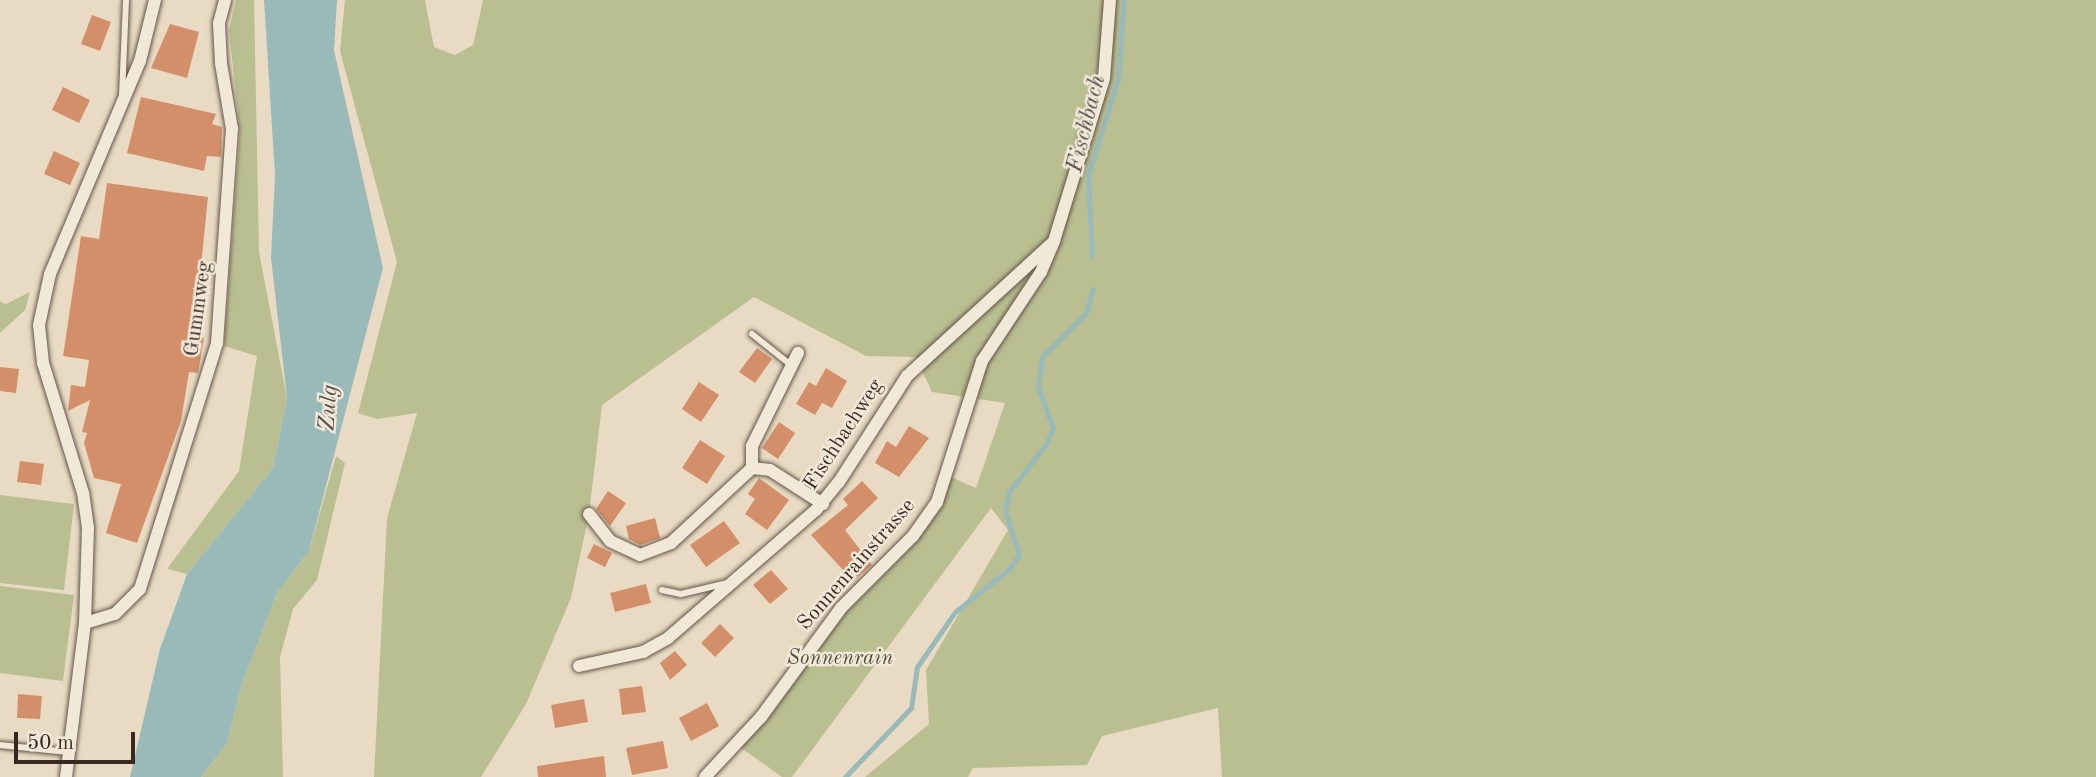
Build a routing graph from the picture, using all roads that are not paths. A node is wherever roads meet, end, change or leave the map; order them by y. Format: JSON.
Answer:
{"nodes":[{"id":1,"x":126,"y":0,"type":"edge"},
{"id":2,"x":155,"y":0,"type":"edge"},
{"id":3,"x":225,"y":0,"type":"edge"},
{"id":4,"x":1111,"y":0,"type":"edge"},
{"id":5,"x":123,"y":102,"type":"junction"},
{"id":6,"x":1054,"y":241,"type":"junction"},
{"id":7,"x":752,"y":334,"type":"dead end"},
{"id":8,"x":798,"y":352,"type":"dead end"},
{"id":9,"x":791,"y":365,"type":"junction"},
{"id":10,"x":752,"y":468,"type":"junction"},
{"id":11,"x":823,"y":504,"type":"junction"},
{"id":12,"x":589,"y":514,"type":"dead end"},
{"id":13,"x":734,"y":583,"type":"junction"},
{"id":14,"x":662,"y":590,"type":"dead end"},
{"id":15,"x":85,"y":623,"type":"junction"},
{"id":16,"x":579,"y":666,"type":"dead end"},
{"id":17,"x":0,"y":745,"type":"edge"},
{"id":18,"x":70,"y":752,"type":"junction"},
{"id":19,"x":66,"y":777,"type":"edge"},
{"id":20,"x":705,"y":777,"type":"edge"}],
"edges":[{"from":1,"to":5,"type":"lane"},
{"from":2,"to":5,"type":"street"},
{"from":3,"to":15,"type":"street","name":"Gummweg"},
{"from":4,"to":6,"type":"street","name":"Sonnenrainstrasse"},
{"from":5,"to":15,"type":"street"},
{"from":6,"to":11,"type":"street","name":"Fischbachweg"},
{"from":6,"to":20,"type":"street","name":"Sonnenrainstrasse"},
{"from":7,"to":9,"type":"lane"},
{"from":8,"to":9,"type":"street"},
{"from":9,"to":10,"type":"street"},
{"from":10,"to":11,"type":"street"},
{"from":10,"to":12,"type":"street"},
{"from":11,"to":13,"type":"street","name":"Fischbachweg"},
{"from":13,"to":14,"type":"lane"},
{"from":13,"to":16,"type":"street","name":"Fischbachweg"},
{"from":15,"to":18,"type":"street"},
{"from":17,"to":18,"type":"lane"},
{"from":18,"to":19,"type":"street"}]}
